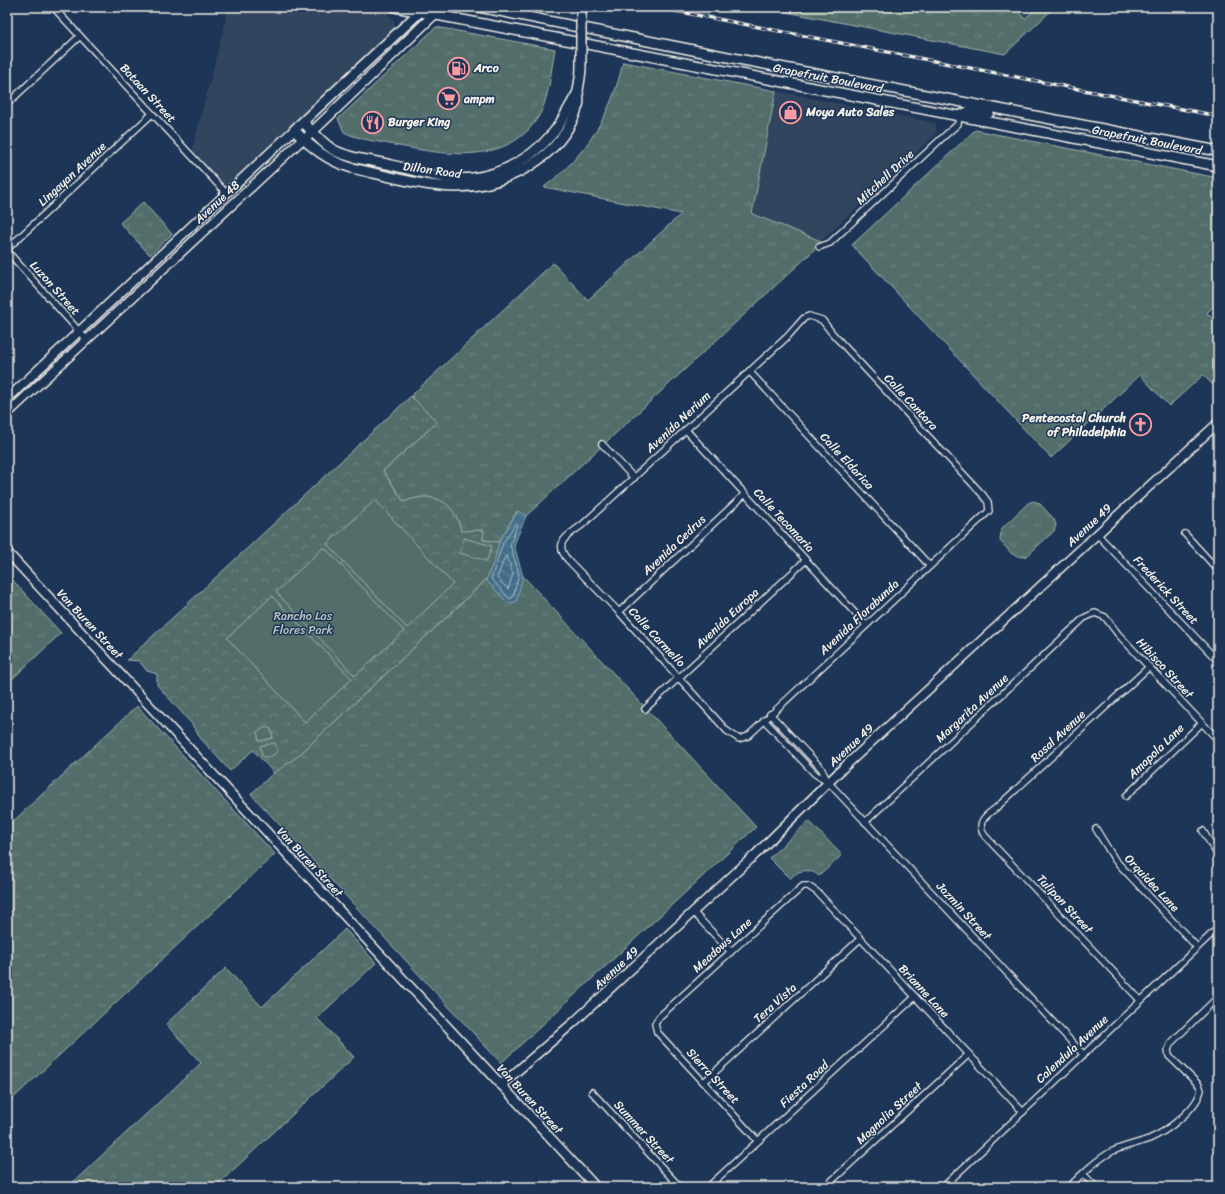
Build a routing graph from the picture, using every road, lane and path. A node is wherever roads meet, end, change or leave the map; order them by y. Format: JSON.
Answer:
{"nodes":[{"id":1,"x":53,"y":7,"type":"edge"},
{"id":2,"x":395,"y":7,"type":"edge"},
{"id":3,"x":442,"y":7,"type":"edge"},
{"id":4,"x":479,"y":7,"type":"edge"},
{"id":5,"x":581,"y":7,"type":"edge"},
{"id":6,"x":423,"y":9,"type":"edge"},
{"id":7,"x":434,"y":14,"type":"junction"},
{"id":8,"x":80,"y":36,"type":"junction"},
{"id":9,"x":578,"y":92,"type":"junction"},
{"id":10,"x":7,"y":104,"type":"edge"},
{"id":11,"x":152,"y":114,"type":"junction"},
{"id":12,"x":959,"y":116,"type":"junction"},
{"id":13,"x":304,"y":122,"type":"junction"},
{"id":14,"x":294,"y":130,"type":"junction"},
{"id":15,"x":312,"y":131,"type":"junction"},
{"id":16,"x":1114,"y":131,"type":"junction"},
{"id":17,"x":303,"y":139,"type":"junction"},
{"id":18,"x":1218,"y":151,"type":"edge"},
{"id":19,"x":1218,"y":166,"type":"edge"},
{"id":20,"x":227,"y":194,"type":"junction"},
{"id":21,"x":819,"y":247,"type":"dead end"},
{"id":22,"x":7,"y":250,"type":"edge"},
{"id":23,"x":167,"y":265,"type":"junction"},
{"id":24,"x":814,"y":316,"type":"joint"},
{"id":25,"x":80,"y":331,"type":"junction"},
{"id":26,"x":87,"y":340,"type":"junction"},
{"id":27,"x":749,"y":371,"type":"junction"},
{"id":28,"x":7,"y":399,"type":"edge"},
{"id":29,"x":7,"y":414,"type":"edge"},
{"id":30,"x":1218,"y":423,"type":"edge"},
{"id":31,"x":686,"y":430,"type":"junction"},
{"id":32,"x":602,"y":444,"type":"dead end"},
{"id":33,"x":634,"y":478,"type":"junction"},
{"id":34,"x":745,"y":494,"type":"junction"},
{"id":35,"x":989,"y":506,"type":"joint"},
{"id":36,"x":1098,"y":534,"type":"junction"},
{"id":37,"x":1185,"y":534,"type":"dead end"},
{"id":38,"x":562,"y":548,"type":"joint"},
{"id":39,"x":7,"y":552,"type":"edge"},
{"id":40,"x":806,"y":560,"type":"junction"},
{"id":41,"x":930,"y":566,"type":"junction"},
{"id":42,"x":1218,"y":570,"type":"edge"},
{"id":43,"x":619,"y":612,"type":"junction"},
{"id":44,"x":1095,"y":613,"type":"joint"},
{"id":45,"x":866,"y":625,"type":"junction"},
{"id":46,"x":1218,"y":661,"type":"edge"},
{"id":47,"x":1149,"y":667,"type":"junction"},
{"id":48,"x":679,"y":677,"type":"junction"},
{"id":49,"x":645,"y":709,"type":"dead end"},
{"id":50,"x":770,"y":714,"type":"junction"},
{"id":51,"x":764,"y":720,"type":"junction"},
{"id":52,"x":1202,"y":723,"type":"junction"},
{"id":53,"x":739,"y":739,"type":"joint"},
{"id":54,"x":1218,"y":740,"type":"edge"},
{"id":55,"x":829,"y":782,"type":"junction"},
{"id":56,"x":1126,"y":796,"type":"dead end"},
{"id":57,"x":982,"y":820,"type":"joint"},
{"id":58,"x":865,"y":822,"type":"junction"},
{"id":59,"x":1096,"y":829,"type":"dead end"},
{"id":60,"x":1203,"y":831,"type":"dead end"},
{"id":61,"x":1218,"y":856,"type":"edge"},
{"id":62,"x":808,"y":886,"type":"joint"},
{"id":63,"x":694,"y":912,"type":"junction"},
{"id":64,"x":1218,"y":928,"type":"edge"},
{"id":65,"x":860,"y":940,"type":"junction"},
{"id":66,"x":1197,"y":948,"type":"junction"},
{"id":67,"x":731,"y":952,"type":"junction"},
{"id":68,"x":915,"y":997,"type":"junction"},
{"id":69,"x":1218,"y":997,"type":"edge"},
{"id":70,"x":1140,"y":1000,"type":"junction"},
{"id":71,"x":655,"y":1024,"type":"joint"},
{"id":72,"x":969,"y":1054,"type":"junction"},
{"id":73,"x":1083,"y":1054,"type":"junction"},
{"id":74,"x":704,"y":1082,"type":"junction"},
{"id":75,"x":501,"y":1085,"type":"junction"},
{"id":76,"x":592,"y":1092,"type":"dead end"},
{"id":77,"x":1023,"y":1112,"type":"junction"},
{"id":78,"x":758,"y":1141,"type":"junction"},
{"id":79,"x":1083,"y":1174,"type":"junction"},
{"id":80,"x":596,"y":1187,"type":"edge"},
{"id":81,"x":680,"y":1187,"type":"edge"},
{"id":82,"x":708,"y":1187,"type":"edge"},
{"id":83,"x":825,"y":1187,"type":"edge"},
{"id":84,"x":943,"y":1187,"type":"edge"},
{"id":85,"x":1069,"y":1187,"type":"edge"},
{"id":86,"x":1096,"y":1187,"type":"edge"}],
"edges":[{"from":1,"to":8,"type":"street","name":"Bataan Street"},
{"from":2,"to":6,"type":"main road","name":"Grapefruit Boulevard"},
{"from":3,"to":7,"type":"main road","name":"Avenue 48"},
{"from":4,"to":16,"type":"main road","name":"Grapefruit Boulevard"},
{"from":5,"to":9,"type":"main road","name":"Dillon Road","bridge":true},
{"from":6,"to":7,"type":"main road","name":"Grapefruit Boulevard"},
{"from":6,"to":13,"type":"main road","name":"Avenue 48"},
{"from":7,"to":12,"type":"main road","name":"Grapefruit Boulevard"},
{"from":7,"to":15,"type":"main road","name":"Avenue 48"},
{"from":8,"to":10,"type":"street"},
{"from":8,"to":11,"type":"street","name":"Bataan Street"},
{"from":9,"to":15,"type":"main road","name":"Dillon Road"},
{"from":9,"to":17,"type":"main road","name":"Dillon Road"},
{"from":11,"to":20,"type":"street","name":"Bataan Street"},
{"from":11,"to":22,"type":"street","name":"Lingayan Avenue"},
{"from":12,"to":16,"type":"main road"},
{"from":12,"to":19,"type":"main road","name":"Grapefruit Boulevard"},
{"from":12,"to":21,"type":"street","name":"Mitchell Drive"},
{"from":13,"to":14,"type":"main road","name":"Avenue 48"},
{"from":13,"to":15,"type":"main road","name":"Dillon Road"},
{"from":14,"to":17,"type":"main road","name":"Dillon Road"},
{"from":14,"to":20,"type":"street","name":"Avenue 48"},
{"from":15,"to":17,"type":"main road","name":"Avenue 48"},
{"from":16,"to":18,"type":"main road","name":"Grapefruit Boulevard"},
{"from":17,"to":23,"type":"street","name":"Avenue 48"},
{"from":20,"to":23,"type":"street"},
{"from":20,"to":25,"type":"street","name":"Avenue 48"},
{"from":22,"to":25,"type":"street","name":"Luzon Street"},
{"from":23,"to":26,"type":"street","name":"Avenue 48"},
{"from":24,"to":27,"type":"street","name":"Avenida Nerium"},
{"from":24,"to":35,"type":"street","name":"Calle Cantara"},
{"from":25,"to":26,"type":"street","name":"Luzon Street"},
{"from":25,"to":28,"type":"street","name":"Avenue 48"},
{"from":26,"to":29,"type":"street","name":"Avenue 48"},
{"from":27,"to":31,"type":"street","name":"Avenida Nerium"},
{"from":27,"to":41,"type":"street","name":"Calle Eldarica"},
{"from":30,"to":36,"type":"street","name":"Avenue 49"},
{"from":31,"to":33,"type":"street","name":"Avenida Nerium"},
{"from":31,"to":34,"type":"street","name":"Calle Tecomaria"},
{"from":32,"to":33,"type":"street"},
{"from":33,"to":38,"type":"street","name":"Avenida Nerium"},
{"from":34,"to":40,"type":"street","name":"Calle Tecomaria"},
{"from":34,"to":43,"type":"street","name":"Avenida Cedrus"},
{"from":35,"to":41,"type":"street","name":"Avenida Florabunda"},
{"from":36,"to":46,"type":"street","name":"Frederick Street"},
{"from":36,"to":55,"type":"street","name":"Avenue 49"},
{"from":37,"to":42,"type":"street"},
{"from":38,"to":43,"type":"street","name":"Calle Carmello"},
{"from":39,"to":75,"type":"street","name":"Van Buren Street"},
{"from":40,"to":45,"type":"street","name":"Calle Tecomaria"},
{"from":40,"to":48,"type":"street","name":"Avenida Europa"},
{"from":41,"to":45,"type":"street","name":"Avenida Florabunda"},
{"from":43,"to":48,"type":"street","name":"Calle Carmello"},
{"from":44,"to":47,"type":"street","name":"Hibisco Street"},
{"from":44,"to":58,"type":"street","name":"Margarita Avenue"},
{"from":45,"to":50,"type":"street","name":"Avenida Florabunda"},
{"from":47,"to":52,"type":"street","name":"Hibisco Street"},
{"from":47,"to":57,"type":"street","name":"Rosal Avenue"},
{"from":48,"to":49,"type":"street","name":"Avenida Europa"},
{"from":48,"to":53,"type":"street","name":"Calle Carmello"},
{"from":50,"to":51,"type":"street","name":"Avenida Florabunda"},
{"from":50,"to":55,"type":"street"},
{"from":51,"to":53,"type":"street","name":"Avenida Florabunda"},
{"from":51,"to":55,"type":"street"},
{"from":52,"to":54,"type":"street","name":"Hibisco Street"},
{"from":52,"to":56,"type":"street","name":"Amapola Lane"},
{"from":55,"to":58,"type":"street","name":"Jazmin Street"},
{"from":55,"to":63,"type":"street","name":"Avenue 49"},
{"from":57,"to":70,"type":"street","name":"Tulipan Street"},
{"from":58,"to":73,"type":"street","name":"Jazmin Street"},
{"from":59,"to":66,"type":"street","name":"Orquidea Lane"},
{"from":60,"to":61,"type":"street"},
{"from":62,"to":65,"type":"street","name":"Brianne Lane"},
{"from":62,"to":67,"type":"street","name":"Meadows Lane"},
{"from":63,"to":67,"type":"street"},
{"from":63,"to":75,"type":"street","name":"Avenue 49"},
{"from":64,"to":66,"type":"street","name":"Calendula Avenue"},
{"from":65,"to":68,"type":"street","name":"Brianne Lane"},
{"from":65,"to":74,"type":"street","name":"Tera Vista"},
{"from":66,"to":70,"type":"street","name":"Calendula Avenue"},
{"from":67,"to":71,"type":"street","name":"Meadows Lane"},
{"from":68,"to":72,"type":"street","name":"Brianne Lane"},
{"from":68,"to":78,"type":"street","name":"Fiesta Road"},
{"from":69,"to":79,"type":"street"},
{"from":70,"to":73,"type":"street","name":"Calendula Avenue"},
{"from":71,"to":74,"type":"street","name":"Sierra Street"},
{"from":72,"to":77,"type":"street","name":"Brianne Lane"},
{"from":72,"to":83,"type":"street","name":"Magnolia Street"},
{"from":73,"to":77,"type":"street","name":"Calendula Avenue"},
{"from":74,"to":78,"type":"street","name":"Sierra Street"},
{"from":75,"to":80,"type":"street","name":"Van Buren Street"},
{"from":76,"to":81,"type":"street","name":"Summer Street"},
{"from":77,"to":84,"type":"street","name":"Calendula Avenue"},
{"from":78,"to":82,"type":"street","name":"Fiesta Road"},
{"from":79,"to":85,"type":"street"},
{"from":79,"to":86,"type":"street"}]}
